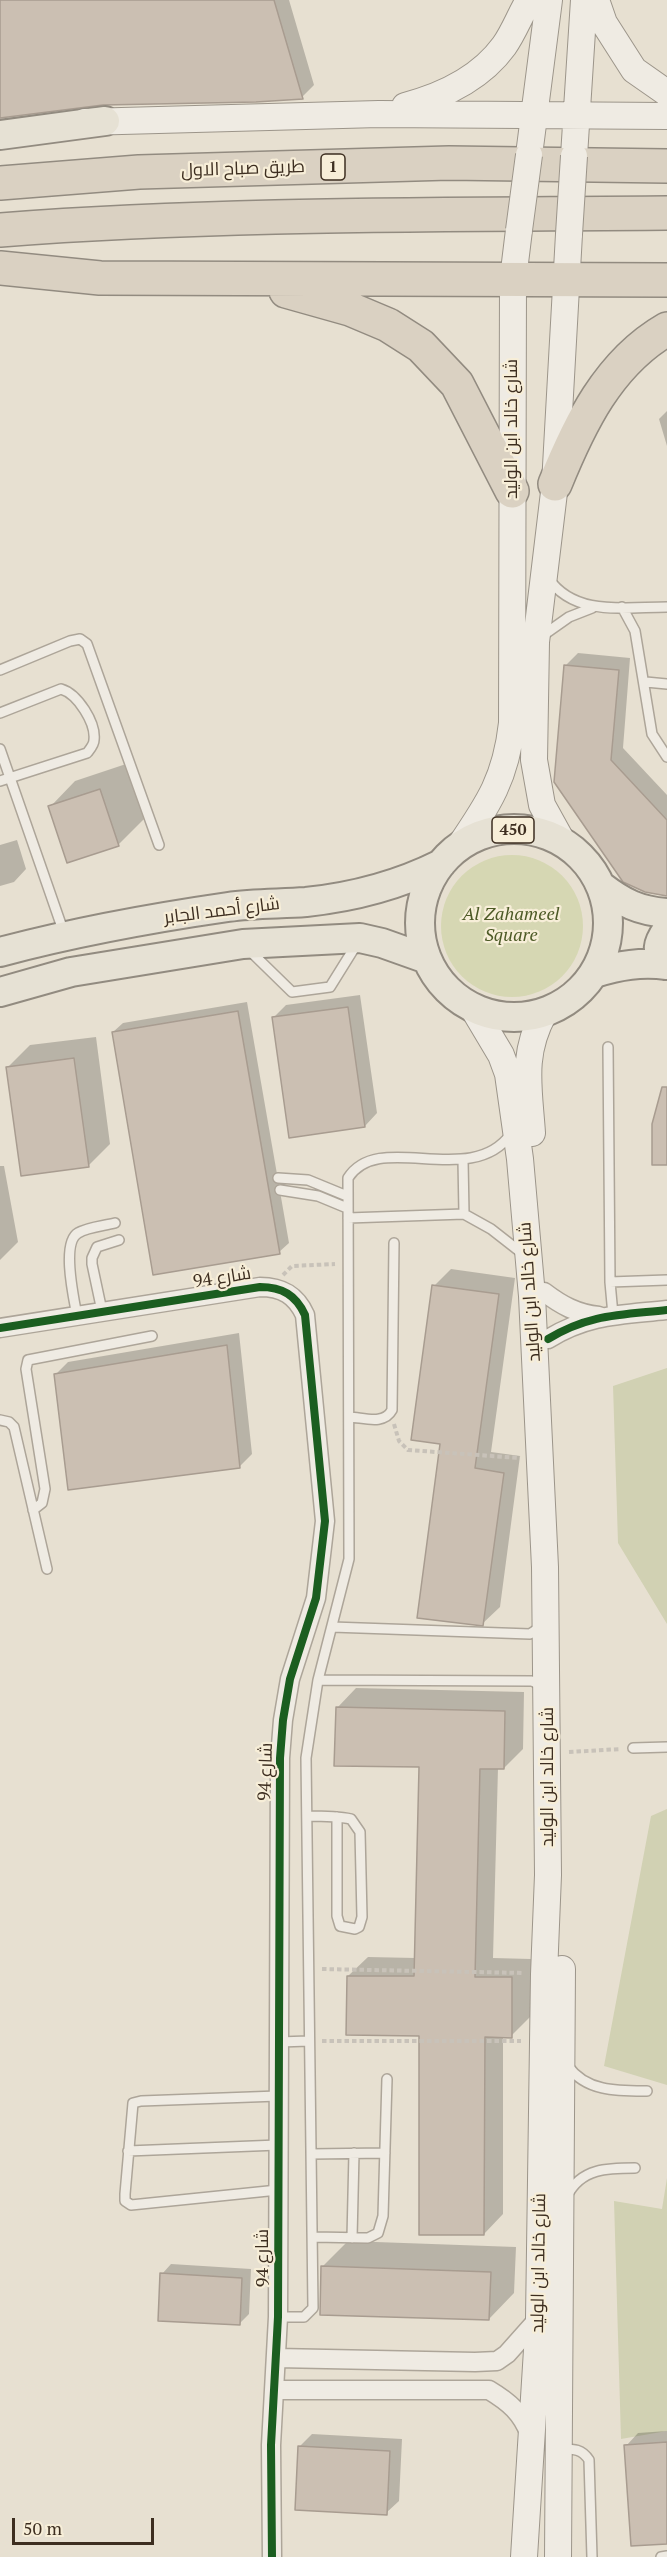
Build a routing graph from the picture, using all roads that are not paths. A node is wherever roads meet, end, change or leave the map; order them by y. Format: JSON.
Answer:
{"nodes":[{"id":1,"x":529,"y":0,"type":"edge"},
{"id":2,"x":549,"y":0,"type":"edge"},
{"id":3,"x":584,"y":0,"type":"edge"},
{"id":4,"x":596,"y":0,"type":"edge"},
{"id":5,"x":667,"y":93,"type":"edge"},
{"id":6,"x":379,"y":114,"type":"junction"},
{"id":7,"x":534,"y":114,"type":"junction"},
{"id":8,"x":577,"y":114,"type":"junction"},
{"id":9,"x":667,"y":116,"type":"edge"},
{"id":10,"x":105,"y":121,"type":"junction"},
{"id":11,"x":0,"y":129,"type":"edge"},
{"id":12,"x":0,"y":135,"type":"edge"},
{"id":13,"x":667,"y":166,"type":"edge"},
{"id":14,"x":0,"y":183,"type":"edge"},
{"id":15,"x":667,"y":213,"type":"edge"},
{"id":16,"x":0,"y":230,"type":"edge"},
{"id":17,"x":0,"y":268,"type":"edge"},
{"id":18,"x":241,"y":279,"type":"junction"},
{"id":19,"x":513,"y":279,"type":"junction"},
{"id":20,"x":566,"y":279,"type":"junction"},
{"id":21,"x":667,"y":280,"type":"edge"},
{"id":22,"x":667,"y":329,"type":"edge"},
{"id":23,"x":555,"y":484,"type":"junction"},
{"id":24,"x":512,"y":491,"type":"junction"},
{"id":25,"x":544,"y":573,"type":"junction"},
{"id":26,"x":622,"y":607,"type":"junction"},
{"id":27,"x":667,"y":607,"type":"edge"},
{"id":28,"x":594,"y":608,"type":"junction"},
{"id":29,"x":536,"y":642,"type":"junction"},
{"id":30,"x":0,"y":670,"type":"edge"},
{"id":31,"x":645,"y":682,"type":"junction"},
{"id":32,"x":667,"y":684,"type":"edge"},
{"id":33,"x":0,"y":713,"type":"edge"},
{"id":34,"x":0,"y":749,"type":"edge"},
{"id":35,"x":667,"y":757,"type":"edge"},
{"id":36,"x":5,"y":779,"type":"edge"},
{"id":37,"x":563,"y":843,"type":"junction"},
{"id":38,"x":159,"y":845,"type":"dead end"},
{"id":39,"x":450,"y":855,"type":"junction"},
{"id":40,"x":601,"y":886,"type":"junction"},
{"id":41,"x":307,"y":902,"type":"junction"},
{"id":42,"x":667,"y":914,"type":"edge"},
{"id":43,"x":667,"y":930,"type":"edge"},
{"id":44,"x":64,"y":935,"type":"junction"},
{"id":45,"x":360,"y":938,"type":"junction"},
{"id":46,"x":317,"y":939,"type":"junction"},
{"id":47,"x":243,"y":944,"type":"junction"},
{"id":48,"x":0,"y":952,"type":"edge"},
{"id":49,"x":427,"y":959,"type":"junction"},
{"id":50,"x":666,"y":965,"type":"edge"},
{"id":51,"x":595,"y":973,"type":"junction"},
{"id":52,"x":0,"y":992,"type":"edge"},
{"id":53,"x":473,"y":1008,"type":"junction"},
{"id":54,"x":544,"y":1013,"type":"junction"},
{"id":55,"x":608,"y":1047,"type":"dead end"},
{"id":56,"x":516,"y":1127,"type":"junction"},
{"id":57,"x":463,"y":1160,"type":"junction"},
{"id":58,"x":278,"y":1178,"type":"dead end"},
{"id":59,"x":280,"y":1190,"type":"dead end"},
{"id":60,"x":347,"y":1196,"type":"junction"},
{"id":61,"x":348,"y":1213,"type":"junction"},
{"id":62,"x":464,"y":1214,"type":"junction"},
{"id":63,"x":115,"y":1223,"type":"dead end"},
{"id":64,"x":119,"y":1240,"type":"dead end"},
{"id":65,"x":394,"y":1243,"type":"dead end"},
{"id":66,"x":528,"y":1258,"type":"junction"},
{"id":67,"x":667,"y":1280,"type":"edge"},
{"id":68,"x":610,"y":1282,"type":"junction"},
{"id":69,"x":544,"y":1293,"type":"junction"},
{"id":70,"x":667,"y":1310,"type":"edge"},
{"id":71,"x":102,"y":1311,"type":"junction"},
{"id":72,"x":77,"y":1316,"type":"junction"},
{"id":73,"x":608,"y":1316,"type":"junction"},
{"id":74,"x":0,"y":1328,"type":"edge"},
{"id":75,"x":152,"y":1336,"type":"dead end"},
{"id":76,"x":548,"y":1339,"type":"junction"},
{"id":77,"x":350,"y":1417,"type":"junction"},
{"id":78,"x":0,"y":1420,"type":"edge"},
{"id":79,"x":33,"y":1510,"type":"junction"},
{"id":80,"x":46,"y":1569,"type":"dead end"},
{"id":81,"x":546,"y":1623,"type":"junction"},
{"id":82,"x":332,"y":1627,"type":"junction"},
{"id":83,"x":318,"y":1680,"type":"junction"},
{"id":84,"x":547,"y":1689,"type":"junction"},
{"id":85,"x":667,"y":1747,"type":"edge"},
{"id":86,"x":633,"y":1748,"type":"road end"},
{"id":87,"x":307,"y":1816,"type":"junction"},
{"id":88,"x":337,"y":1817,"type":"junction"},
{"id":89,"x":309,"y":2041,"type":"junction"},
{"id":90,"x":279,"y":2042,"type":"junction"},
{"id":91,"x":552,"y":2049,"type":"junction"},
{"id":92,"x":387,"y":2079,"type":"dead end"},
{"id":93,"x":647,"y":2091,"type":"dead end"},
{"id":94,"x":278,"y":2096,"type":"junction"},
{"id":95,"x":278,"y":2145,"type":"junction"},
{"id":96,"x":128,"y":2151,"type":"junction"},
{"id":97,"x":354,"y":2153,"type":"junction"},
{"id":98,"x":385,"y":2153,"type":"junction"},
{"id":99,"x":311,"y":2154,"type":"junction"},
{"id":100,"x":635,"y":2168,"type":"dead end"},
{"id":101,"x":278,"y":2190,"type":"junction"},
{"id":102,"x":561,"y":2209,"type":"junction"},
{"id":103,"x":313,"y":2237,"type":"junction"},
{"id":104,"x":352,"y":2238,"type":"junction"},
{"id":105,"x":278,"y":2317,"type":"junction"},
{"id":106,"x":539,"y":2318,"type":"junction"},
{"id":107,"x":277,"y":2358,"type":"junction"},
{"id":108,"x":275,"y":2390,"type":"junction"},
{"id":109,"x":533,"y":2442,"type":"junction"},
{"id":110,"x":559,"y":2449,"type":"junction"},
{"id":111,"x":667,"y":2556,"type":"edge"},
{"id":112,"x":272,"y":2557,"type":"edge"},
{"id":113,"x":524,"y":2557,"type":"edge"},
{"id":114,"x":558,"y":2557,"type":"edge"},
{"id":115,"x":592,"y":2557,"type":"edge"},
{"id":116,"x":661,"y":2557,"type":"edge"}],
"edges":[{"from":1,"to":6,"type":"main road"},
{"from":2,"to":7,"type":"main road","name":"شارع خالد ابن الوليد"},
{"from":3,"to":8,"type":"main road"},
{"from":4,"to":5,"type":"main road"},
{"from":6,"to":7,"type":"main road"},
{"from":6,"to":10,"type":"main road"},
{"from":7,"to":8,"type":"main road"},
{"from":7,"to":19,"type":"main road","name":"شارع خالد ابن الوليد","bridge":true},
{"from":8,"to":9,"type":"main road"},
{"from":8,"to":20,"type":"main road","bridge":true},
{"from":10,"to":11,"type":"main road"},
{"from":10,"to":12,"type":"main road"},
{"from":13,"to":14,"type":"highway","name":"طريق صباح الاول","number":"1"},
{"from":15,"to":16,"type":"highway"},
{"from":17,"to":18,"type":"highway"},
{"from":18,"to":19,"type":"highway"},
{"from":18,"to":24,"type":"highway"},
{"from":19,"to":20,"type":"highway"},
{"from":19,"to":24,"type":"main road","name":"شارع خالد ابن الوليد"},
{"from":20,"to":21,"type":"highway"},
{"from":20,"to":23,"type":"main road"},
{"from":22,"to":23,"type":"highway"},
{"from":23,"to":25,"type":"main road"},
{"from":24,"to":39,"type":"main road","name":"شارع خالد ابن الوليد"},
{"from":25,"to":28,"type":"lane"},
{"from":25,"to":29,"type":"main road"},
{"from":26,"to":27,"type":"lane"},
{"from":26,"to":28,"type":"lane"},
{"from":26,"to":31,"type":"lane"},
{"from":28,"to":29,"type":"lane"},
{"from":29,"to":37,"type":"main road"},
{"from":30,"to":38,"type":"lane"},
{"from":31,"to":32,"type":"lane"},
{"from":31,"to":35,"type":"lane"},
{"from":33,"to":36,"type":"lane"},
{"from":34,"to":36,"type":"lane"},
{"from":36,"to":44,"type":"lane"},
{"from":37,"to":39,"type":"main road","number":"450"},
{"from":37,"to":40,"type":"main road","number":"450"},
{"from":39,"to":41,"type":"main road","name":"شارع أحمد الجابر","number":"450"},
{"from":39,"to":49,"type":"main road","number":"450"},
{"from":40,"to":42,"type":"main road","number":"450"},
{"from":40,"to":51,"type":"main road","number":"450"},
{"from":41,"to":44,"type":"main road","name":"شارع أحمد الجابر","number":"450"},
{"from":41,"to":46,"type":"main road"},
{"from":43,"to":50,"type":"main road"},
{"from":44,"to":48,"type":"main road","name":"شارع أحمد الجابر","number":"450"},
{"from":45,"to":46,"type":"main road","name":"شارع أحمد الجابر"},
{"from":45,"to":47,"type":"lane"},
{"from":45,"to":49,"type":"main road","name":"شارع أحمد الجابر"},
{"from":46,"to":47,"type":"main road","name":"شارع أحمد الجابر"},
{"from":47,"to":52,"type":"main road","name":"شارع أحمد الجابر"},
{"from":49,"to":53,"type":"main road","number":"450"},
{"from":50,"to":51,"type":"main road"},
{"from":51,"to":54,"type":"main road","number":"450"},
{"from":53,"to":54,"type":"main road","number":"450"},
{"from":53,"to":56,"type":"main road","name":"شارع خالد ابن الوليد"},
{"from":54,"to":69,"type":"main road","name":"شارع خالد ابن الوليد"},
{"from":55,"to":68,"type":"lane"},
{"from":56,"to":57,"type":"lane"},
{"from":56,"to":66,"type":"main road","name":"شارع خالد ابن الوليد"},
{"from":57,"to":60,"type":"lane"},
{"from":57,"to":62,"type":"lane"},
{"from":58,"to":60,"type":"lane"},
{"from":59,"to":61,"type":"lane"},
{"from":60,"to":61,"type":"lane"},
{"from":61,"to":62,"type":"lane"},
{"from":61,"to":77,"type":"lane"},
{"from":62,"to":66,"type":"lane"},
{"from":63,"to":72,"type":"lane"},
{"from":64,"to":71,"type":"lane"},
{"from":65,"to":77,"type":"lane"},
{"from":66,"to":81,"type":"main road","name":"شارع خالد ابن الوليد"},
{"from":67,"to":68,"type":"lane"},
{"from":68,"to":73,"type":"lane"},
{"from":69,"to":73,"type":"street"},
{"from":69,"to":76,"type":"main road","name":"شارع خالد ابن الوليد"},
{"from":70,"to":73,"type":"street"},
{"from":71,"to":72,"type":"street","name":"شارع 94"},
{"from":71,"to":90,"type":"street","name":"شارع 94"},
{"from":72,"to":74,"type":"street","name":"شارع 94"},
{"from":73,"to":76,"type":"street"},
{"from":75,"to":79,"type":"lane"},
{"from":76,"to":91,"type":"main road","name":"شارع خالد ابن الوليد"},
{"from":77,"to":82,"type":"lane"},
{"from":78,"to":79,"type":"lane"},
{"from":79,"to":80,"type":"lane"},
{"from":81,"to":82,"type":"lane"},
{"from":81,"to":84,"type":"main road","name":"شارع خالد ابن الوليد"},
{"from":82,"to":83,"type":"lane"},
{"from":83,"to":84,"type":"lane"},
{"from":83,"to":87,"type":"lane"},
{"from":84,"to":91,"type":"main road","name":"شارع خالد ابن الوليد"},
{"from":85,"to":86,"type":"lane"},
{"from":87,"to":88,"type":"lane"},
{"from":87,"to":89,"type":"lane"},
{"from":88,"to":88,"type":"lane"},
{"from":89,"to":90,"type":"lane"},
{"from":89,"to":99,"type":"lane"},
{"from":90,"to":94,"type":"street","name":"شارع 94"},
{"from":91,"to":93,"type":"lane"},
{"from":91,"to":102,"type":"main road","name":"شارع خالد ابن الوليد"},
{"from":91,"to":106,"type":"main road","name":"شارع خالد ابن الوليد"},
{"from":92,"to":98,"type":"lane"},
{"from":94,"to":95,"type":"street","name":"شارع 94"},
{"from":94,"to":96,"type":"lane"},
{"from":95,"to":96,"type":"lane"},
{"from":95,"to":101,"type":"street","name":"شارع 94"},
{"from":96,"to":101,"type":"lane"},
{"from":97,"to":98,"type":"lane"},
{"from":97,"to":99,"type":"lane"},
{"from":97,"to":104,"type":"lane"},
{"from":98,"to":104,"type":"lane"},
{"from":99,"to":103,"type":"lane"},
{"from":100,"to":102,"type":"lane"},
{"from":101,"to":105,"type":"street","name":"شارع 94"},
{"from":102,"to":110,"type":"main road","name":"شارع خالد ابن الوليد"},
{"from":103,"to":104,"type":"lane"},
{"from":103,"to":105,"type":"lane"},
{"from":105,"to":107,"type":"street","name":"شارع 94"},
{"from":106,"to":107,"type":"street"},
{"from":106,"to":109,"type":"main road","name":"شارع خالد ابن الوليد"},
{"from":107,"to":108,"type":"street","name":"شارع 94"},
{"from":108,"to":109,"type":"street"},
{"from":108,"to":112,"type":"street","name":"شارع 94"},
{"from":109,"to":113,"type":"main road","name":"شارع خالد ابن الوليد"},
{"from":110,"to":114,"type":"main road","name":"شارع خالد ابن الوليد"},
{"from":110,"to":115,"type":"lane"},
{"from":111,"to":116,"type":"lane"}]}
